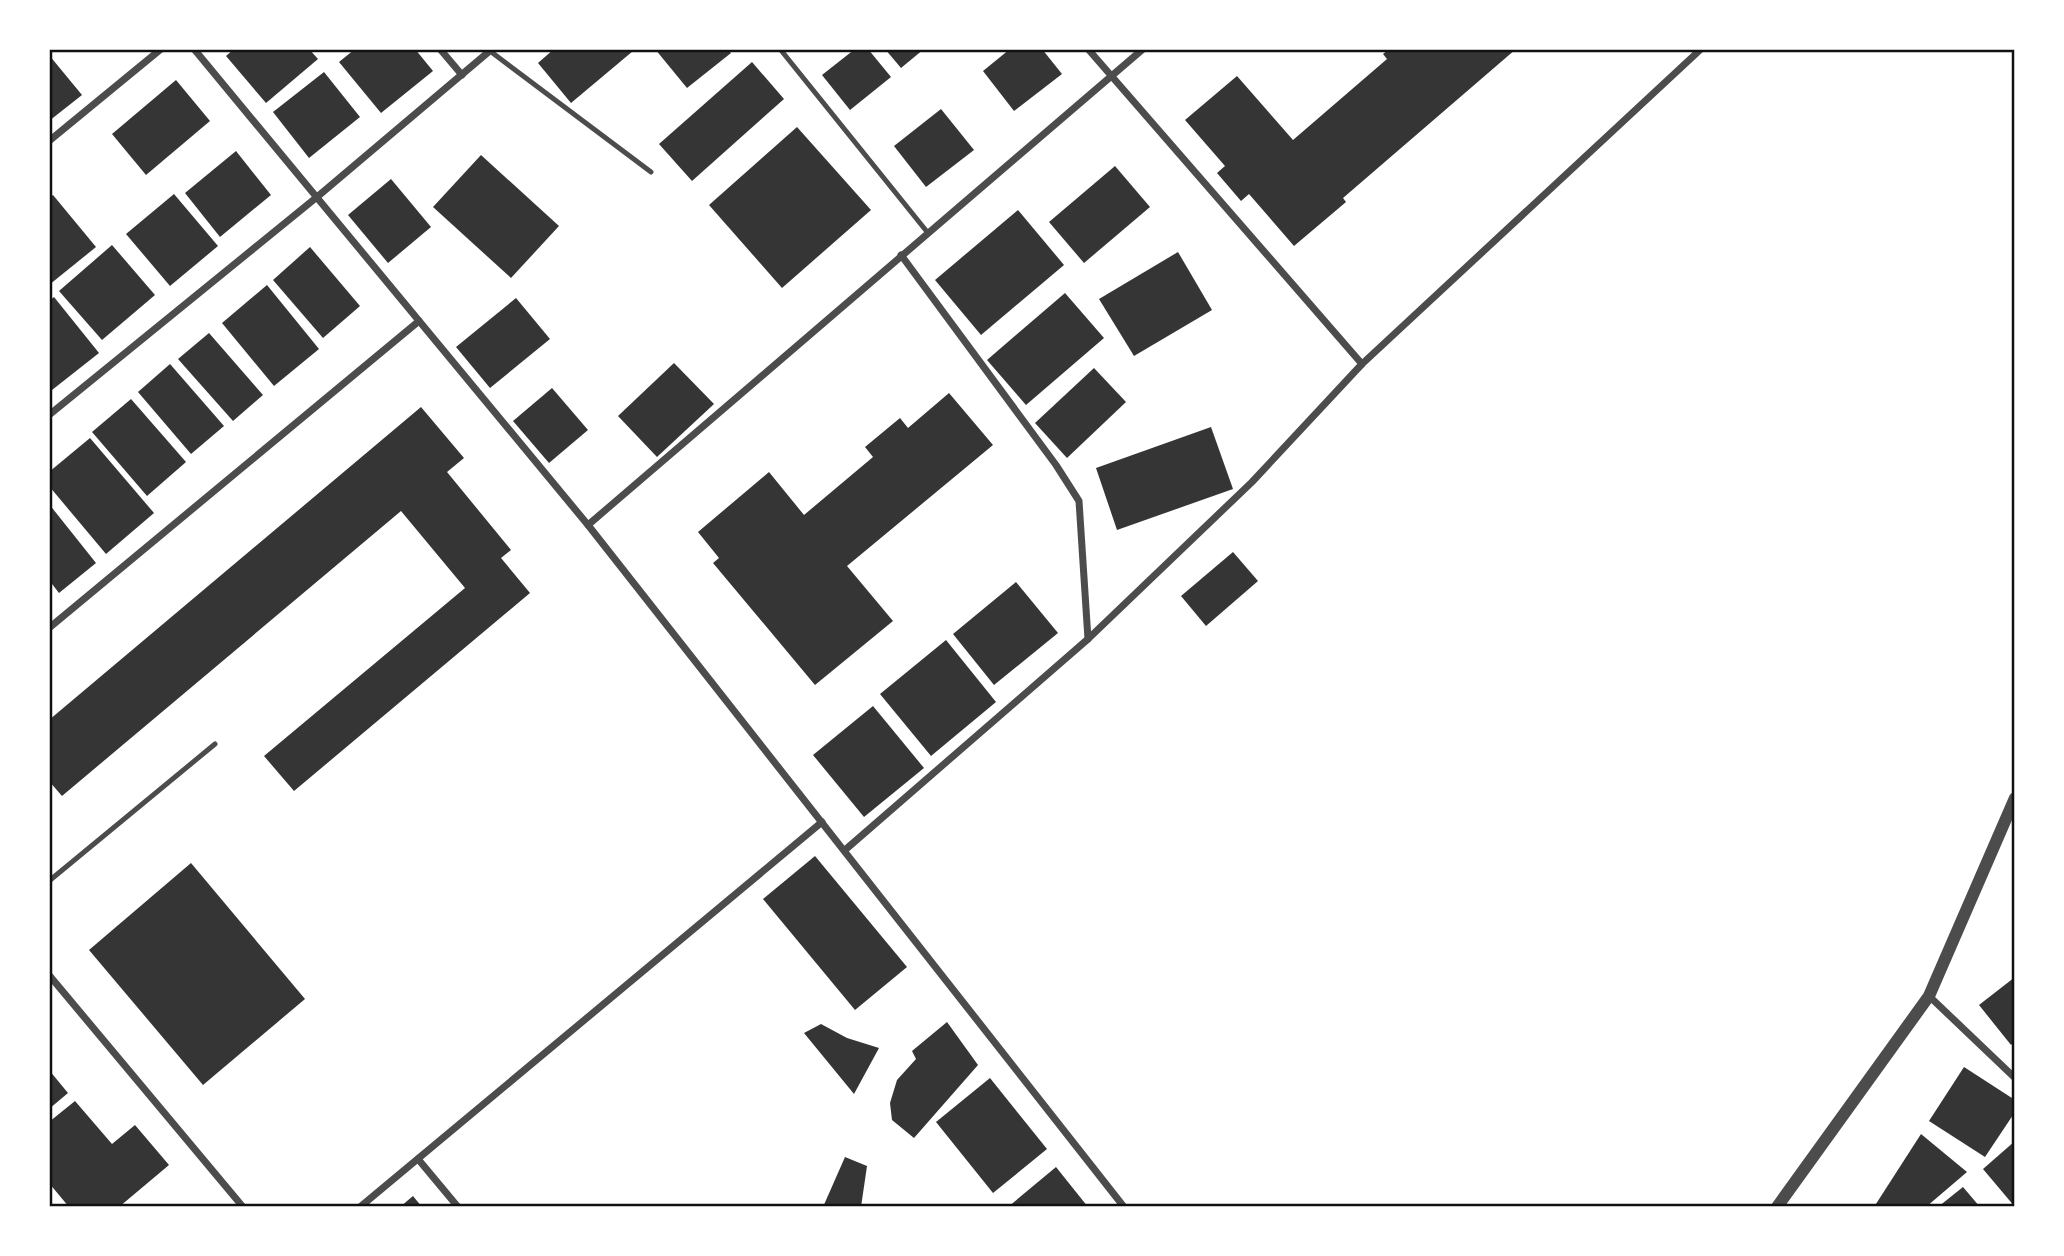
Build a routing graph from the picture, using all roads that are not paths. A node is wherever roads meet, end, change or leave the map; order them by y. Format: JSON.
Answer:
{"nodes":[{"id":1,"x":161,"y":49,"type":"edge"},
{"id":2,"x":194,"y":49,"type":"edge"},
{"id":3,"x":440,"y":49,"type":"edge"},
{"id":4,"x":779,"y":49,"type":"edge"},
{"id":5,"x":1088,"y":49,"type":"edge"},
{"id":6,"x":1143,"y":49,"type":"edge"},
{"id":7,"x":1701,"y":49,"type":"edge"},
{"id":8,"x":491,"y":50,"type":"edge"},
{"id":9,"x":462,"y":75,"type":"junction"},
{"id":10,"x":1111,"y":76,"type":"junction"},
{"id":11,"x":49,"y":141,"type":"edge"},
{"id":12,"x":651,"y":172,"type":"dead end"},
{"id":13,"x":317,"y":197,"type":"junction"},
{"id":14,"x":928,"y":233,"type":"junction"},
{"id":15,"x":901,"y":255,"type":"junction"},
{"id":16,"x":419,"y":321,"type":"junction"},
{"id":17,"x":1362,"y":364,"type":"junction"},
{"id":18,"x":49,"y":415,"type":"edge"},
{"id":19,"x":587,"y":524,"type":"junction"},
{"id":20,"x":49,"y":628,"type":"edge"},
{"id":21,"x":1088,"y":639,"type":"junction"},
{"id":22,"x":215,"y":744,"type":"dead end"},
{"id":23,"x":2015,"y":798,"type":"edge"},
{"id":24,"x":822,"y":822,"type":"junction"},
{"id":25,"x":845,"y":850,"type":"junction"},
{"id":26,"x":49,"y":881,"type":"edge"},
{"id":27,"x":49,"y":975,"type":"edge"},
{"id":28,"x":1929,"y":996,"type":"junction"},
{"id":29,"x":2015,"y":1078,"type":"edge"},
{"id":30,"x":418,"y":1160,"type":"junction"},
{"id":31,"x":243,"y":1207,"type":"edge"},
{"id":32,"x":360,"y":1207,"type":"edge"},
{"id":33,"x":458,"y":1207,"type":"edge"},
{"id":34,"x":1124,"y":1207,"type":"edge"},
{"id":35,"x":1777,"y":1207,"type":"edge"}],
"edges":[{"from":1,"to":11,"type":"street"},
{"from":2,"to":13,"type":"street"},
{"from":3,"to":9,"type":"street"},
{"from":4,"to":14,"type":"lane"},
{"from":5,"to":10,"type":"street"},
{"from":6,"to":10,"type":"street"},
{"from":7,"to":17,"type":"street"},
{"from":8,"to":9,"type":"street"},
{"from":8,"to":12,"type":"lane"},
{"from":9,"to":13,"type":"street"},
{"from":10,"to":14,"type":"street"},
{"from":10,"to":17,"type":"street"},
{"from":13,"to":16,"type":"street"},
{"from":13,"to":18,"type":"street"},
{"from":14,"to":15,"type":"street"},
{"from":15,"to":19,"type":"street"},
{"from":15,"to":21,"type":"street"},
{"from":16,"to":19,"type":"street"},
{"from":16,"to":20,"type":"street"},
{"from":17,"to":21,"type":"street"},
{"from":19,"to":24,"type":"street"},
{"from":21,"to":25,"type":"street"},
{"from":22,"to":26,"type":"lane"},
{"from":23,"to":28,"type":"street"},
{"from":24,"to":25,"type":"street"},
{"from":24,"to":30,"type":"street"},
{"from":25,"to":34,"type":"street"},
{"from":27,"to":31,"type":"street"},
{"from":28,"to":29,"type":"street"},
{"from":28,"to":35,"type":"street"},
{"from":30,"to":32,"type":"street"},
{"from":30,"to":33,"type":"street"}]}
